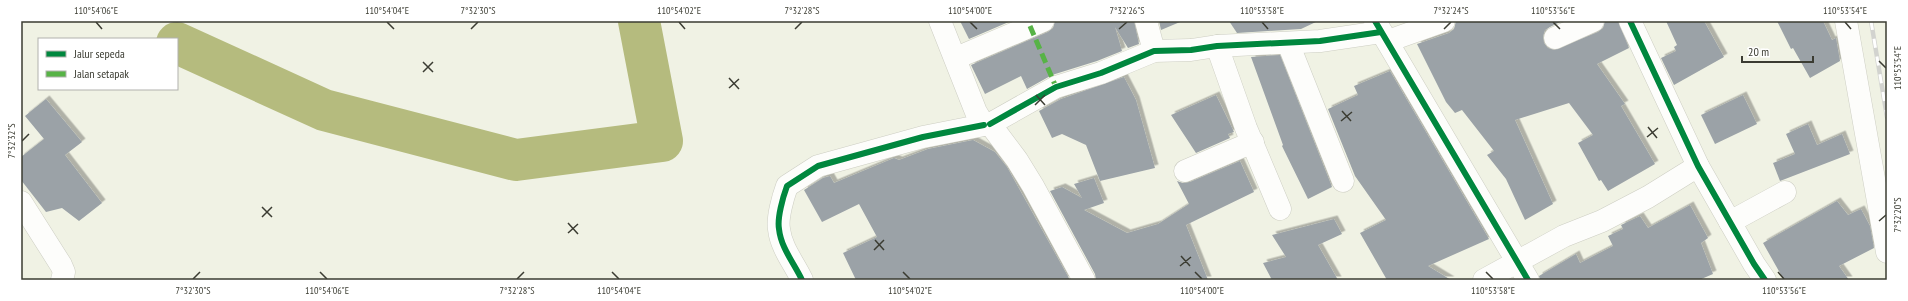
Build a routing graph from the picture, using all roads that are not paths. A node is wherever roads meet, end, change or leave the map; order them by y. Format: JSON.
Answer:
{"nodes":[{"id":1,"x":940,"y":21,"type":"edge"},
{"id":2,"x":1044,"y":21,"type":"edge"},
{"id":3,"x":1146,"y":21,"type":"edge"},
{"id":4,"x":1444,"y":21,"type":"edge"},
{"id":5,"x":1593,"y":21,"type":"edge"},
{"id":6,"x":1630,"y":21,"type":"edge"},
{"id":7,"x":1846,"y":21,"type":"edge"},
{"id":8,"x":1382,"y":31,"type":"edge"},
{"id":9,"x":1555,"y":38,"type":"dead end"},
{"id":10,"x":1288,"y":43,"type":"junction"},
{"id":11,"x":1217,"y":46,"type":"junction"},
{"id":12,"x":1154,"y":51,"type":"junction"},
{"id":13,"x":956,"y":58,"type":"junction"},
{"id":14,"x":987,"y":125,"type":"junction"},
{"id":15,"x":1253,"y":142,"type":"junction"},
{"id":16,"x":1698,"y":166,"type":"junction"},
{"id":17,"x":1185,"y":170,"type":"dead end"},
{"id":18,"x":1343,"y":181,"type":"dead end"},
{"id":19,"x":1785,"y":192,"type":"dead end"},
{"id":20,"x":21,"y":202,"type":"edge"},
{"id":21,"x":1280,"y":209,"type":"dead end"},
{"id":22,"x":1730,"y":222,"type":"junction"},
{"id":23,"x":1887,"y":252,"type":"edge"},
{"id":24,"x":1517,"y":261,"type":"junction"},
{"id":25,"x":62,"y":280,"type":"edge"},
{"id":26,"x":802,"y":280,"type":"edge"},
{"id":27,"x":1084,"y":280,"type":"edge"},
{"id":28,"x":1484,"y":280,"type":"edge"},
{"id":29,"x":1528,"y":280,"type":"edge"},
{"id":30,"x":1765,"y":280,"type":"edge"}],
"edges":[{"from":1,"to":13,"type":"street"},
{"from":2,"to":13,"type":"street"},
{"from":3,"to":12,"type":"street"},
{"from":4,"to":8,"type":"street"},
{"from":5,"to":9,"type":"street"},
{"from":6,"to":16,"type":"street"},
{"from":7,"to":23,"type":"street"},
{"from":8,"to":10,"type":"street"},
{"from":8,"to":24,"type":"street"},
{"from":10,"to":11,"type":"street"},
{"from":10,"to":18,"type":"street"},
{"from":11,"to":12,"type":"street"},
{"from":11,"to":15,"type":"street"},
{"from":12,"to":14,"type":"street"},
{"from":13,"to":14,"type":"street"},
{"from":14,"to":26,"type":"street"},
{"from":14,"to":27,"type":"street"},
{"from":15,"to":17,"type":"street"},
{"from":15,"to":21,"type":"street"},
{"from":16,"to":22,"type":"street"},
{"from":16,"to":24,"type":"street"},
{"from":19,"to":22,"type":"street"},
{"from":20,"to":25,"type":"street"},
{"from":22,"to":30,"type":"street"},
{"from":24,"to":28,"type":"street"},
{"from":24,"to":29,"type":"street"}]}
